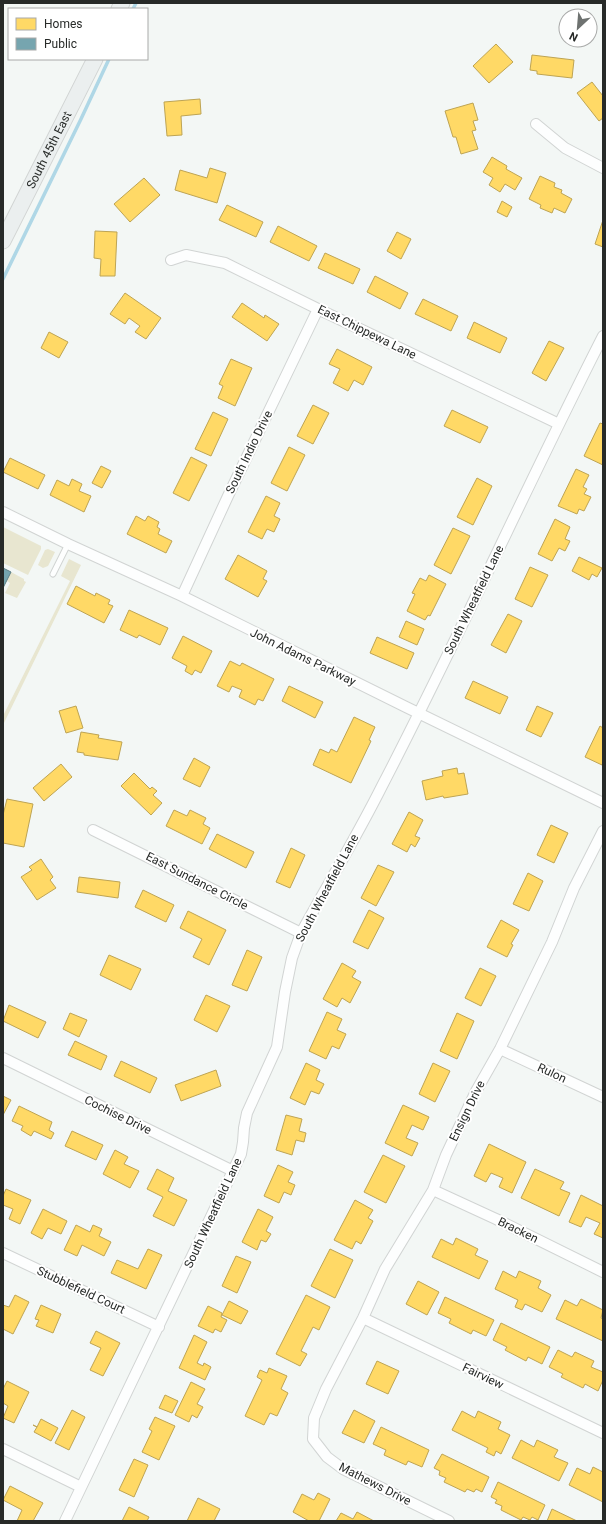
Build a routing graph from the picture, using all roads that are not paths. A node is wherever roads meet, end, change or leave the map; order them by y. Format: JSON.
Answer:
{"nodes":[{"id":1,"x":94,"y":60,"type":"edge"},
{"id":2,"x":536,"y":124,"type":"dead end"},
{"id":3,"x":603,"y":168,"type":"edge"},
{"id":4,"x":3,"y":241,"type":"edge"},
{"id":5,"x":171,"y":260,"type":"dead end"},
{"id":6,"x":318,"y":308,"type":"junction"},
{"id":7,"x":603,"y":336,"type":"edge"},
{"id":8,"x":559,"y":424,"type":"junction"},
{"id":9,"x":3,"y":512,"type":"edge"},
{"id":10,"x":68,"y":544,"type":"junction"},
{"id":11,"x":53,"y":574,"type":"dead end"},
{"id":12,"x":182,"y":596,"type":"junction"},
{"id":13,"x":418,"y":713,"type":"junction"},
{"id":14,"x":603,"y":803,"type":"edge"},
{"id":15,"x":94,"y":830,"type":"dead end"},
{"id":16,"x":603,"y":830,"type":"edge"},
{"id":17,"x":301,"y":933,"type":"junction"},
{"id":18,"x":500,"y":1049,"type":"junction"},
{"id":19,"x":3,"y":1058,"type":"edge"},
{"id":20,"x":603,"y":1097,"type":"edge"},
{"id":21,"x":233,"y":1171,"type":"junction"},
{"id":22,"x":433,"y":1190,"type":"junction"},
{"id":23,"x":3,"y":1253,"type":"edge"},
{"id":24,"x":603,"y":1272,"type":"edge"},
{"id":25,"x":363,"y":1318,"type":"junction"},
{"id":26,"x":159,"y":1327,"type":"junction"},
{"id":27,"x":326,"y":1389,"type":"joint"},
{"id":28,"x":603,"y":1434,"type":"edge"},
{"id":29,"x":3,"y":1449,"type":"edge"},
{"id":30,"x":81,"y":1487,"type":"junction"},
{"id":31,"x":65,"y":1521,"type":"edge"},
{"id":32,"x":449,"y":1521,"type":"edge"}],
"edges":[{"from":1,"to":4,"type":"main road","name":"South 45th East"},
{"from":2,"to":3,"type":"street"},
{"from":5,"to":6,"type":"street","name":"East Chippewa Lane"},
{"from":6,"to":8,"type":"street","name":"East Chippewa Lane"},
{"from":6,"to":12,"type":"street","name":"South Indio Drive"},
{"from":7,"to":8,"type":"street","name":"South Wheatfield Lane"},
{"from":8,"to":13,"type":"street","name":"South Wheatfield Lane"},
{"from":9,"to":10,"type":"street","name":"John Adams Parkway"},
{"from":10,"to":11,"type":"lane"},
{"from":10,"to":12,"type":"street","name":"John Adams Parkway"},
{"from":12,"to":13,"type":"street","name":"John Adams Parkway"},
{"from":13,"to":14,"type":"street","name":"John Adams Parkway"},
{"from":13,"to":17,"type":"street","name":"South Wheatfield Lane"},
{"from":15,"to":17,"type":"street","name":"East Sundance Circle"},
{"from":16,"to":18,"type":"street","name":"Ensign Drive"},
{"from":17,"to":21,"type":"street","name":"South Wheatfield Lane"},
{"from":18,"to":20,"type":"street","name":"Rulon"},
{"from":18,"to":22,"type":"street","name":"Ensign Drive"},
{"from":19,"to":21,"type":"street","name":"Cochise Drive"},
{"from":21,"to":26,"type":"street","name":"South Wheatfield Lane"},
{"from":22,"to":24,"type":"street","name":"Bracken"},
{"from":22,"to":25,"type":"street","name":"Ensign Drive"},
{"from":23,"to":26,"type":"street","name":"Stubblefield Court"},
{"from":25,"to":27,"type":"street","name":"Ensign Drive"},
{"from":25,"to":28,"type":"street","name":"Fairview"},
{"from":26,"to":30,"type":"street","name":"South Wheatfield Lane"},
{"from":27,"to":32,"type":"street","name":"Mathews Drive"},
{"from":29,"to":30,"type":"street"},
{"from":30,"to":31,"type":"street","name":"South Wheatfield Lane"}]}
